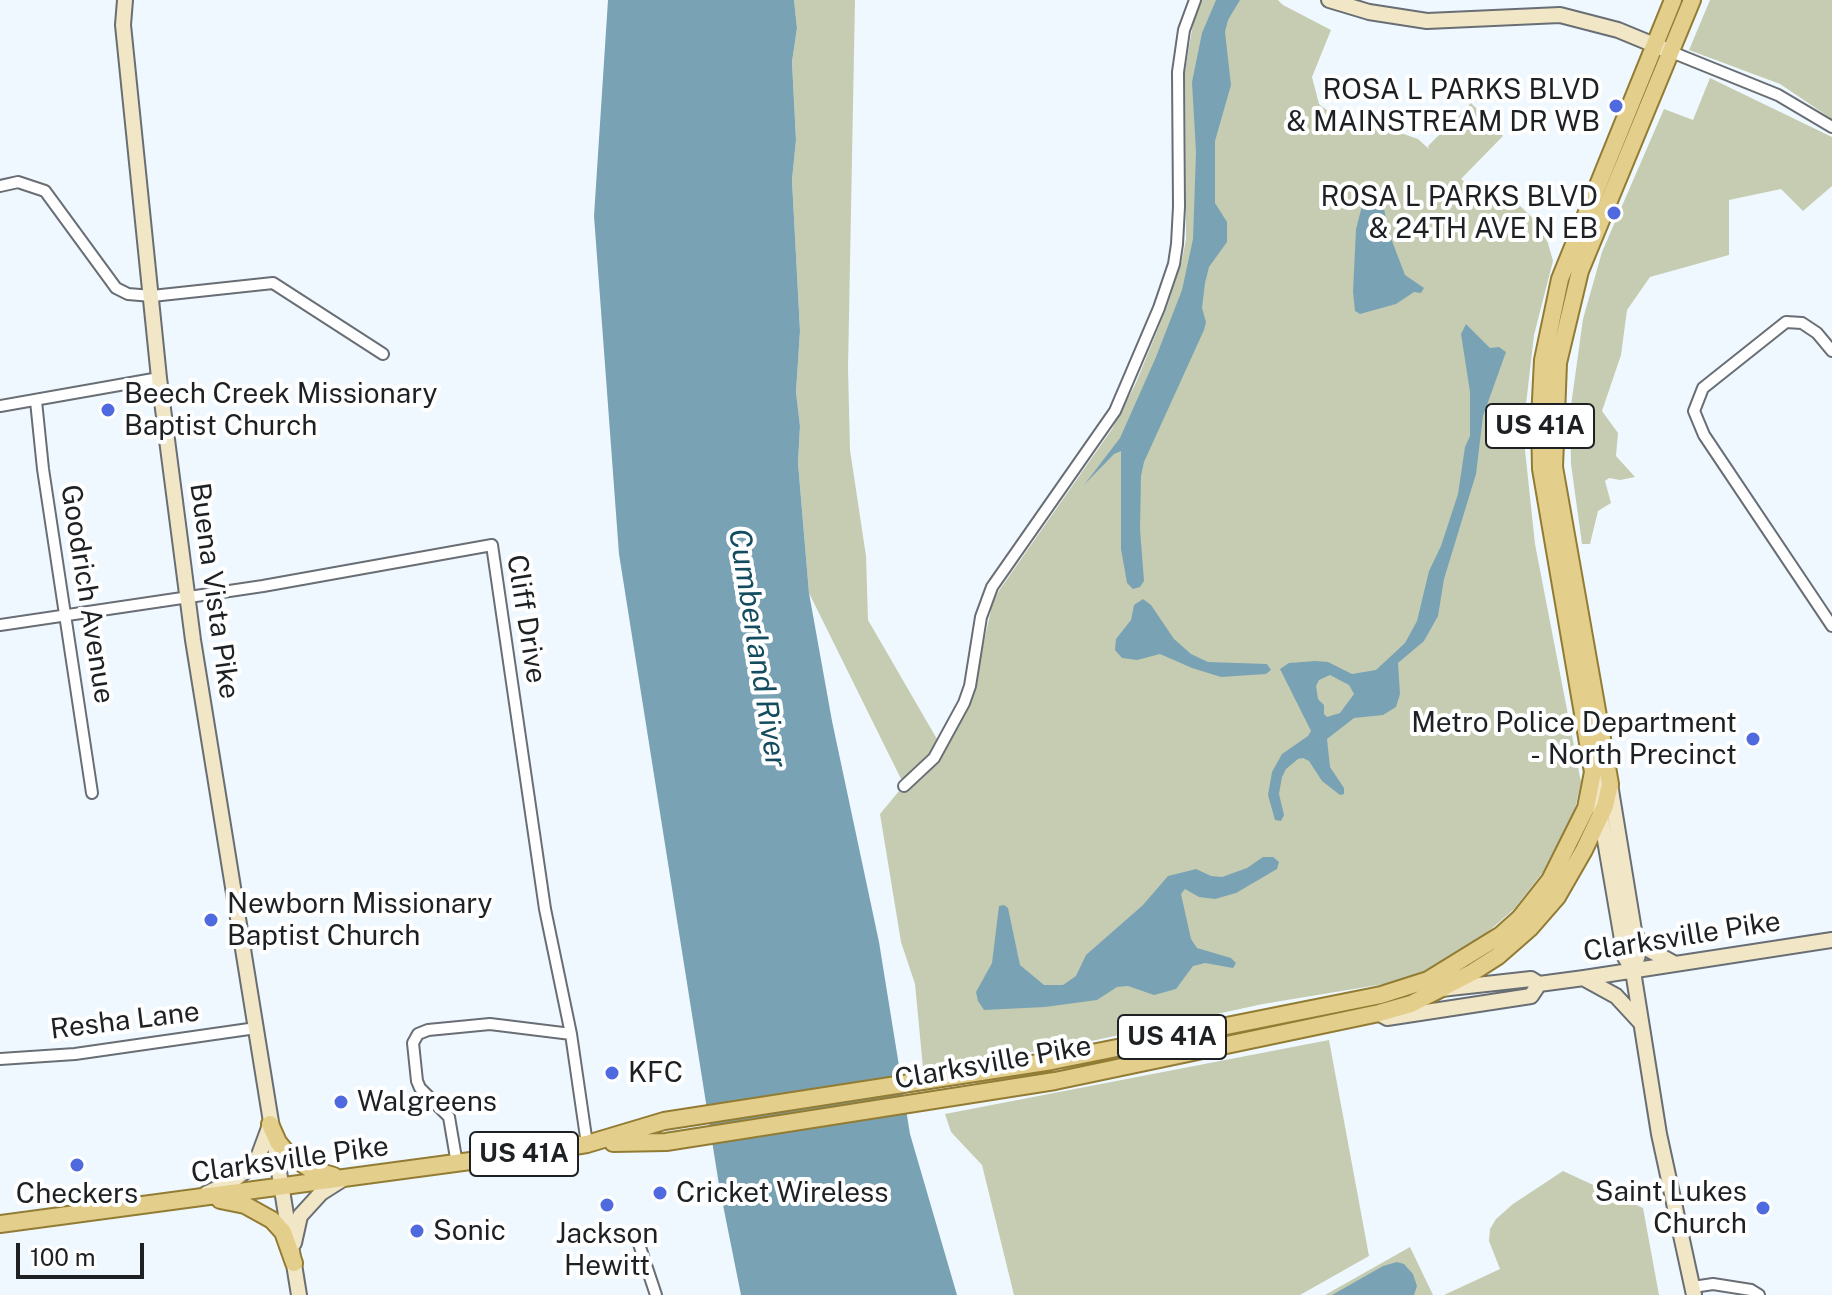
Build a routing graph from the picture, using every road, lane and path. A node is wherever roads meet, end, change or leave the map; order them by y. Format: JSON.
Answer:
{"nodes":[{"id":1,"x":125,"y":0,"type":"edge"},
{"id":2,"x":1195,"y":0,"type":"edge"},
{"id":3,"x":1329,"y":0,"type":"edge"},
{"id":4,"x":1673,"y":0,"type":"edge"},
{"id":5,"x":1692,"y":0,"type":"edge"},
{"id":6,"x":1653,"y":44,"type":"junction"},
{"id":7,"x":1669,"y":51,"type":"junction"},
{"id":8,"x":1832,"y":127,"type":"edge"},
{"id":9,"x":0,"y":186,"type":"edge"},
{"id":10,"x":152,"y":296,"type":"junction"},
{"id":11,"x":1832,"y":351,"type":"edge"},
{"id":12,"x":383,"y":354,"type":"dead end"},
{"id":13,"x":159,"y":378,"type":"junction"},
{"id":14,"x":36,"y":401,"type":"junction"},
{"id":15,"x":0,"y":406,"type":"edge"},
{"id":16,"x":189,"y":596,"type":"junction"},
{"id":17,"x":67,"y":615,"type":"junction"},
{"id":18,"x":0,"y":625,"type":"edge"},
{"id":19,"x":1832,"y":626,"type":"edge"},
{"id":20,"x":1593,"y":772,"type":"junction"},
{"id":21,"x":1610,"y":784,"type":"junction"},
{"id":22,"x":904,"y":786,"type":"dead end"},
{"id":23,"x":92,"y":793,"type":"dead end"},
{"id":24,"x":1602,"y":815,"type":"junction"},
{"id":25,"x":1635,"y":935,"type":"junction"},
{"id":26,"x":1832,"y":940,"type":"edge"},
{"id":27,"x":1676,"y":964,"type":"junction"},
{"id":28,"x":1633,"y":971,"type":"junction"},
{"id":29,"x":1584,"y":978,"type":"junction"},
{"id":30,"x":1535,"y":981,"type":"junction"},
{"id":31,"x":1441,"y":989,"type":"junction"},
{"id":32,"x":1381,"y":995,"type":"junction"},
{"id":33,"x":1379,"y":1013,"type":"junction"},
{"id":34,"x":1642,"y":1025,"type":"junction"},
{"id":35,"x":256,"y":1028,"type":"junction"},
{"id":36,"x":571,"y":1034,"type":"junction"},
{"id":37,"x":0,"y":1059,"type":"edge"},
{"id":38,"x":270,"y":1124,"type":"junction"},
{"id":39,"x":587,"y":1144,"type":"junction"},
{"id":40,"x":457,"y":1164,"type":"junction"},
{"id":41,"x":343,"y":1179,"type":"junction"},
{"id":42,"x":281,"y":1186,"type":"junction"},
{"id":43,"x":194,"y":1199,"type":"junction"},
{"id":44,"x":0,"y":1224,"type":"edge"},
{"id":45,"x":639,"y":1244,"type":"dead end"},
{"id":46,"x":294,"y":1263,"type":"junction"},
{"id":47,"x":1693,"y":1291,"type":"edge"},
{"id":48,"x":299,"y":1295,"type":"edge"},
{"id":49,"x":656,"y":1295,"type":"edge"},
{"id":50,"x":1759,"y":1295,"type":"edge"}],
"edges":[{"from":1,"to":10,"type":"main road","name":"Buena Vista Pike"},
{"from":2,"to":22,"type":"street"},
{"from":3,"to":6,"type":"main road"},
{"from":4,"to":6,"type":"main road","number":"US 41A"},
{"from":5,"to":7,"type":"main road","number":"US 41A"},
{"from":6,"to":7,"type":"main road"},
{"from":6,"to":20,"type":"main road","number":"US 41A"},
{"from":7,"to":8,"type":"street"},
{"from":7,"to":21,"type":"main road","number":"US 41A"},
{"from":9,"to":10,"type":"street"},
{"from":10,"to":12,"type":"street"},
{"from":10,"to":13,"type":"main road","name":"Buena Vista Pike"},
{"from":11,"to":19,"type":"street"},
{"from":13,"to":14,"type":"street"},
{"from":13,"to":16,"type":"main road","name":"Buena Vista Pike"},
{"from":14,"to":15,"type":"street"},
{"from":14,"to":17,"type":"street","name":"Goodrich Avenue"},
{"from":16,"to":17,"type":"street","name":"Cliff Drive"},
{"from":16,"to":35,"type":"main road","name":"Buena Vista Pike"},
{"from":16,"to":36,"type":"street","name":"Cliff Drive"},
{"from":17,"to":18,"type":"street","name":"Cliff Drive"},
{"from":17,"to":23,"type":"street","name":"Goodrich Avenue"},
{"from":20,"to":24,"type":"main road"},
{"from":20,"to":32,"type":"main road","number":"US 41A"},
{"from":21,"to":24,"type":"main road","number":"US 41A"},
{"from":21,"to":25,"type":"main road"},
{"from":24,"to":28,"type":"main road"},
{"from":24,"to":31,"type":"main road","number":"US 41A"},
{"from":25,"to":27,"type":"main road"},
{"from":25,"to":28,"type":"main road"},
{"from":26,"to":27,"type":"main road","name":"Clarksville Pike"},
{"from":27,"to":28,"type":"main road","name":"Clarksville Pike"},
{"from":28,"to":29,"type":"main road","name":"Clarksville Pike"},
{"from":28,"to":34,"type":"main road"},
{"from":29,"to":30,"type":"main road","name":"Clarksville Pike"},
{"from":29,"to":34,"type":"main road"},
{"from":30,"to":31,"type":"main road","name":"Clarksville Pike"},
{"from":30,"to":33,"type":"main road","name":"Clarksville Pike"},
{"from":31,"to":32,"type":"main road","name":"Clarksville Pike"},
{"from":31,"to":33,"type":"main road","number":"US 41A"},
{"from":32,"to":39,"type":"main road","name":"Clarksville Pike","number":"US 41A"},
{"from":33,"to":39,"type":"main road","name":"Clarksville Pike","number":"US 41A"},
{"from":34,"to":47,"type":"main road"},
{"from":35,"to":37,"type":"street","name":"Resha Lane"},
{"from":35,"to":38,"type":"main road","name":"Buena Vista Pike"},
{"from":36,"to":39,"type":"street","name":"Cliff Drive"},
{"from":36,"to":40,"type":"street"},
{"from":38,"to":41,"type":"main road"},
{"from":38,"to":42,"type":"main road","name":"Buena Vista Pike"},
{"from":38,"to":43,"type":"main road"},
{"from":39,"to":40,"type":"main road","name":"Clarksville Pike","number":"US 41A"},
{"from":40,"to":41,"type":"main road","name":"Clarksville Pike","number":"US 41A"},
{"from":41,"to":42,"type":"main road","name":"Clarksville Pike","number":"US 41A"},
{"from":41,"to":46,"type":"main road"},
{"from":42,"to":43,"type":"main road","name":"Clarksville Pike","number":"US 41A"},
{"from":42,"to":46,"type":"main road","name":"Buena Vista Pike"},
{"from":43,"to":44,"type":"main road","name":"Clarksville Pike","number":"US 41A"},
{"from":43,"to":46,"type":"main road"},
{"from":45,"to":49,"type":"street"},
{"from":46,"to":48,"type":"main road"},
{"from":47,"to":50,"type":"street"}]}
